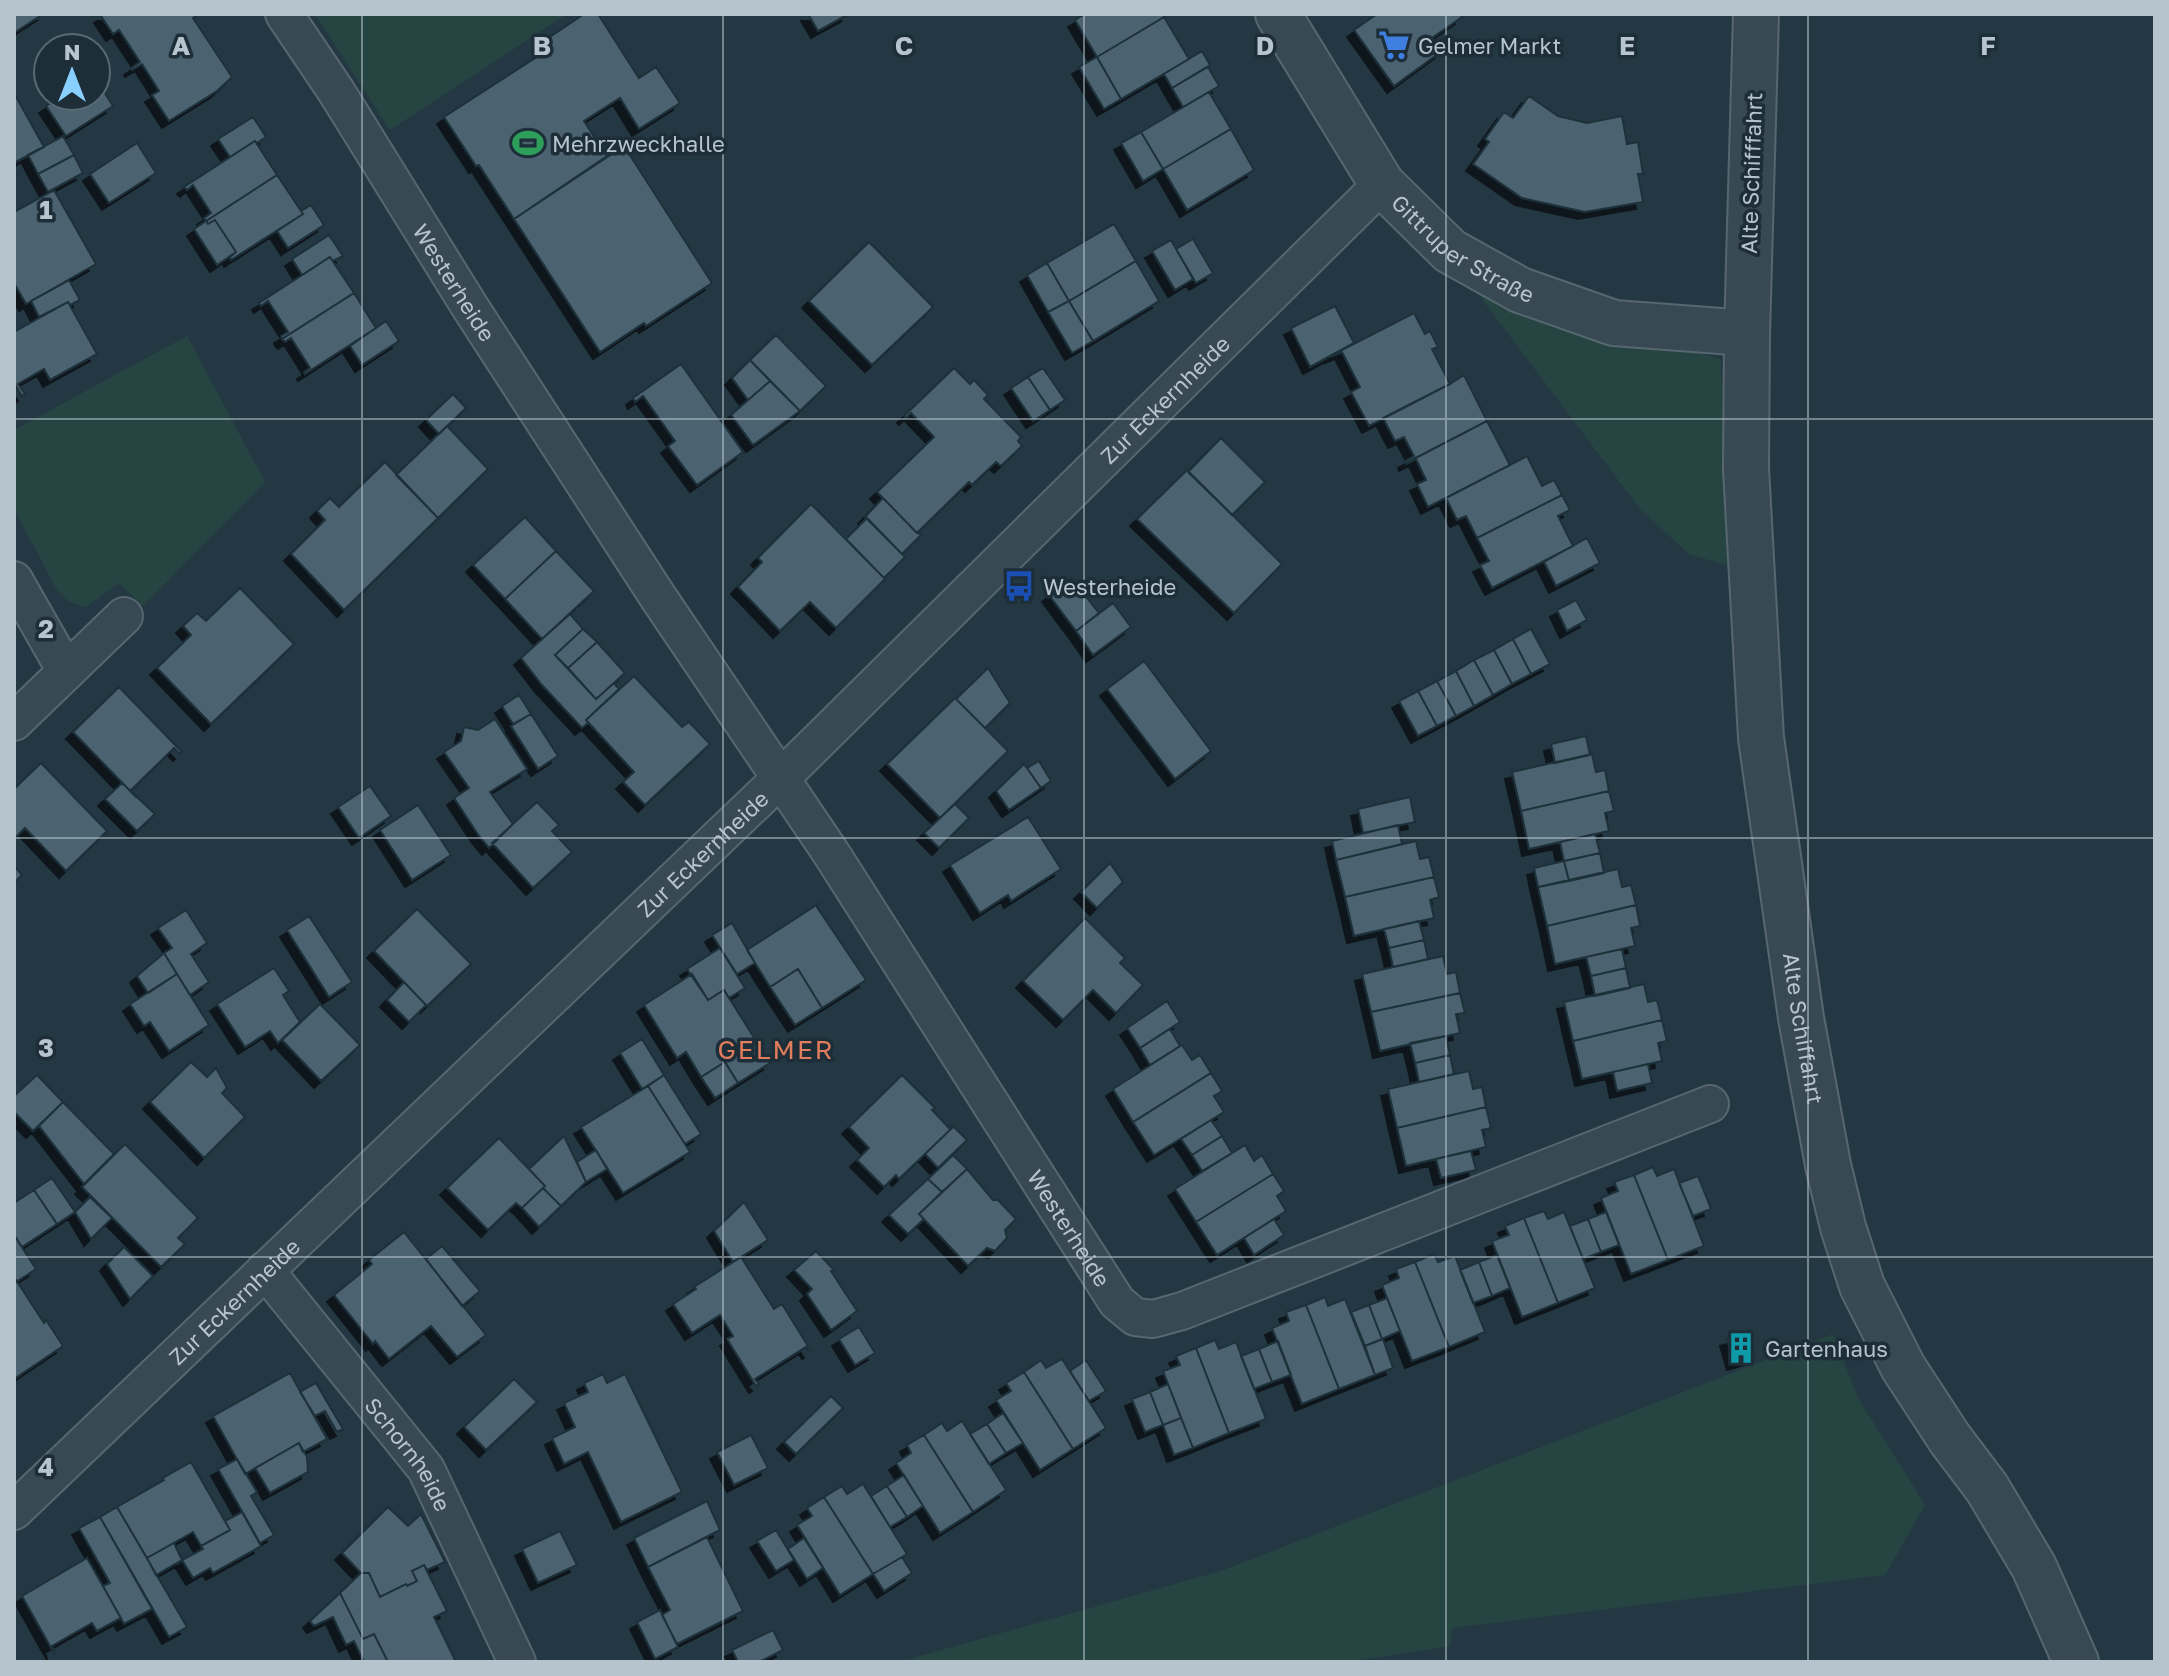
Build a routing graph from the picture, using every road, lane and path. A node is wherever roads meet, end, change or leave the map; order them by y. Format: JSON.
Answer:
{"nodes":[{"id":1,"x":284,"y":14,"type":"edge"},
{"id":2,"x":1278,"y":14,"type":"edge"},
{"id":3,"x":1756,"y":14,"type":"edge"},
{"id":4,"x":1382,"y":184,"type":"junction"},
{"id":5,"x":1747,"y":333,"type":"junction"},
{"id":6,"x":14,"y":580,"type":"edge"},
{"id":7,"x":124,"y":616,"type":"dead end"},
{"id":8,"x":66,"y":671,"type":"junction"},
{"id":9,"x":14,"y":722,"type":"edge"},
{"id":10,"x":782,"y":777,"type":"junction"},
{"id":11,"x":1710,"y":1104,"type":"dead end"},
{"id":12,"x":265,"y":1270,"type":"junction"},
{"id":13,"x":14,"y":1511,"type":"edge"},
{"id":14,"x":517,"y":1662,"type":"edge"},
{"id":15,"x":2076,"y":1662,"type":"edge"}],
"edges":[{"from":1,"to":10,"type":"street","name":"Westerheide"},
{"from":2,"to":4,"type":"street","name":"Gittruper Straße"},
{"from":3,"to":5,"type":"street","name":"Alte Schifffahrt"},
{"from":4,"to":5,"type":"street","name":"Gittruper Straße"},
{"from":4,"to":10,"type":"street","name":"Zur Eckernheide"},
{"from":5,"to":15,"type":"street","name":"Alte Schiffahrt"},
{"from":6,"to":8,"type":"street"},
{"from":7,"to":8,"type":"street"},
{"from":8,"to":9,"type":"street"},
{"from":10,"to":11,"type":"street","name":"Westerheide"},
{"from":10,"to":12,"type":"street","name":"Zur Eckernheide"},
{"from":12,"to":13,"type":"street","name":"Zur Eckernheide"},
{"from":12,"to":14,"type":"street","name":"Schornheide"}]}
